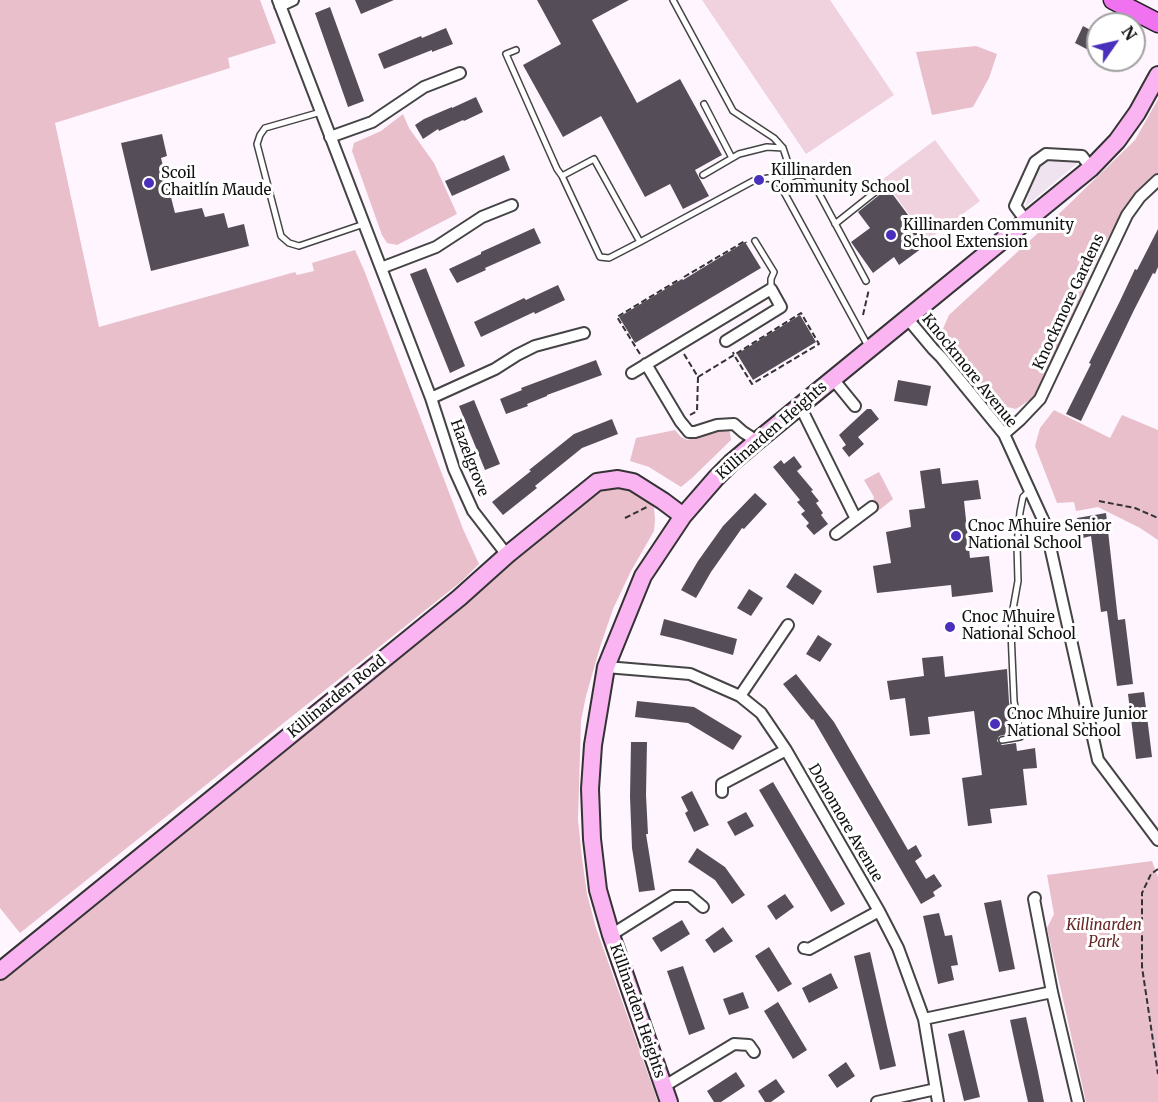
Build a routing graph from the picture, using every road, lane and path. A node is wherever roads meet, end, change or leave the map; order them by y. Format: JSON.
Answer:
{"nodes":[{"id":1,"x":293,"y":0,"type":"edge"},
{"id":2,"x":673,"y":0,"type":"edge"},
{"id":3,"x":1113,"y":0,"type":"edge"},
{"id":4,"x":279,"y":3,"type":"edge"},
{"id":5,"x":1158,"y":23,"type":"edge"},
{"id":6,"x":516,"y":50,"type":"dead end"},
{"id":7,"x":460,"y":74,"type":"dead end"},
{"id":8,"x":1158,"y":75,"type":"edge"},
{"id":9,"x":704,"y":104,"type":"dead end"},
{"id":10,"x":321,"y":112,"type":"junction"},
{"id":11,"x":330,"y":136,"type":"junction"},
{"id":12,"x":783,"y":148,"type":"junction"},
{"id":13,"x":732,"y":158,"type":"junction"},
{"id":14,"x":1091,"y":168,"type":"junction"},
{"id":15,"x":703,"y":175,"type":"dead end"},
{"id":16,"x":562,"y":176,"type":"junction"},
{"id":17,"x":789,"y":178,"type":"junction"},
{"id":18,"x":1158,"y":180,"type":"edge"},
{"id":19,"x":779,"y":183,"type":"junction"},
{"id":20,"x":884,"y":185,"type":"dead end"},
{"id":21,"x":512,"y":205,"type":"dead end"},
{"id":22,"x":1026,"y":221,"type":"junction"},
{"id":23,"x":364,"y":224,"type":"junction"},
{"id":24,"x":835,"y":224,"type":"junction"},
{"id":25,"x":755,"y":241,"type":"dead end"},
{"id":26,"x":640,"y":242,"type":"junction"},
{"id":27,"x":751,"y":251,"type":"dead end"},
{"id":28,"x":381,"y":268,"type":"junction"},
{"id":29,"x":684,"y":277,"type":"dead end"},
{"id":30,"x":680,"y":279,"type":"dead end"},
{"id":31,"x":866,"y":281,"type":"joint"},
{"id":32,"x":771,"y":289,"type":"junction"},
{"id":33,"x":862,"y":318,"type":"dead end"},
{"id":34,"x":907,"y":318,"type":"junction"},
{"id":35,"x":584,"y":333,"type":"dead end"},
{"id":36,"x":726,"y":340,"type":"dead end"},
{"id":37,"x":679,"y":344,"type":"junction"},
{"id":38,"x":870,"y":348,"type":"junction"},
{"id":39,"x":734,"y":354,"type":"junction"},
{"id":40,"x":646,"y":364,"type":"junction"},
{"id":41,"x":632,"y":373,"type":"dead end"},
{"id":42,"x":698,"y":377,"type":"junction"},
{"id":43,"x":833,"y":378,"type":"junction"},
{"id":44,"x":431,"y":398,"type":"junction"},
{"id":45,"x":799,"y":406,"type":"junction"},
{"id":46,"x":855,"y":406,"type":"dead end"},
{"id":47,"x":680,"y":421,"type":"junction"},
{"id":48,"x":1004,"y":434,"type":"junction"},
{"id":49,"x":757,"y":441,"type":"junction"},
{"id":50,"x":1030,"y":490,"type":"junction"},
{"id":51,"x":1099,"y":501,"type":"dead end"},
{"id":52,"x":652,"y":504,"type":"dead end"},
{"id":53,"x":872,"y":507,"type":"dead end"},
{"id":54,"x":683,"y":516,"type":"junction"},
{"id":55,"x":625,"y":518,"type":"dead end"},
{"id":56,"x":1158,"y":518,"type":"edge"},
{"id":57,"x":856,"y":519,"type":"junction"},
{"id":58,"x":836,"y":534,"type":"dead end"},
{"id":59,"x":507,"y":555,"type":"junction"},
{"id":60,"x":788,"y":625,"type":"dead end"},
{"id":61,"x":606,"y":667,"type":"junction"},
{"id":62,"x":740,"y":696,"type":"junction"},
{"id":63,"x":1002,"y":740,"type":"dead end"},
{"id":64,"x":786,"y":750,"type":"junction"},
{"id":65,"x":722,"y":792,"type":"dead end"},
{"id":66,"x":1158,"y":840,"type":"edge"},
{"id":67,"x":1158,"y":869,"type":"edge"},
{"id":68,"x":1035,"y":898,"type":"dead end"},
{"id":69,"x":703,"y":907,"type":"dead end"},
{"id":70,"x":879,"y":911,"type":"junction"},
{"id":71,"x":611,"y":934,"type":"junction"},
{"id":72,"x":804,"y":948,"type":"dead end"},
{"id":73,"x":0,"y":970,"type":"edge"},
{"id":74,"x":1052,"y":992,"type":"junction"},
{"id":75,"x":924,"y":1019,"type":"junction"},
{"id":76,"x":754,"y":1052,"type":"dead end"},
{"id":77,"x":1158,"y":1074,"type":"edge"},
{"id":78,"x":936,"y":1089,"type":"junction"},
{"id":79,"x":666,"y":1094,"type":"edge"},
{"id":80,"x":877,"y":1102,"type":"edge"},
{"id":81,"x":938,"y":1102,"type":"edge"},
{"id":82,"x":1078,"y":1102,"type":"edge"}],
"edges":[{"from":1,"to":4,"type":"street","name":"Hazelgrove"},
{"from":2,"to":12,"type":"lane"},
{"from":3,"to":5,"type":"main road"},
{"from":4,"to":10,"type":"street","name":"Hazelgrove"},
{"from":6,"to":16,"type":"lane"},
{"from":7,"to":11,"type":"street"},
{"from":8,"to":14,"type":"street","name":"Killinarden Heights"},
{"from":9,"to":13,"type":"lane"},
{"from":10,"to":11,"type":"street","name":"Hazelgrove"},
{"from":10,"to":23,"type":"lane"},
{"from":11,"to":23,"type":"street","name":"Hazelgrove"},
{"from":12,"to":13,"type":"lane"},
{"from":12,"to":17,"type":"lane"},
{"from":13,"to":15,"type":"lane"},
{"from":14,"to":22,"type":"street","name":"Killinarden Heights"},
{"from":14,"to":22,"type":"street"},
{"from":16,"to":26,"type":"lane"},
{"from":16,"to":26,"type":"lane"},
{"from":17,"to":19,"type":"lane"},
{"from":17,"to":24,"type":"lane"},
{"from":18,"to":48,"type":"street","name":"Knockmore Gardens"},
{"from":19,"to":26,"type":"lane"},
{"from":19,"to":38,"type":"lane"},
{"from":20,"to":24,"type":"lane"},
{"from":21,"to":28,"type":"street"},
{"from":22,"to":34,"type":"street","name":"Killinarden Heights"},
{"from":23,"to":28,"type":"street","name":"Hazelgrove"},
{"from":24,"to":31,"type":"lane"},
{"from":25,"to":32,"type":"lane"},
{"from":27,"to":29,"type":"path"},
{"from":28,"to":44,"type":"street","name":"Hazelgrove"},
{"from":30,"to":40,"type":"path"},
{"from":31,"to":33,"type":"path"},
{"from":32,"to":36,"type":"street"},
{"from":32,"to":37,"type":"street"},
{"from":34,"to":38,"type":"street","name":"Killinarden Heights"},
{"from":34,"to":48,"type":"street","name":"Knockmore Avenue"},
{"from":35,"to":44,"type":"street"},
{"from":37,"to":40,"type":"street"},
{"from":37,"to":42,"type":"path"},
{"from":38,"to":43,"type":"street","name":"Killinarden Heights"},
{"from":39,"to":39,"type":"path"},
{"from":39,"to":42,"type":"path"},
{"from":40,"to":41,"type":"street"},
{"from":40,"to":47,"type":"street"},
{"from":42,"to":47,"type":"path"},
{"from":43,"to":45,"type":"street","name":"Killinarden Heights"},
{"from":43,"to":46,"type":"street"},
{"from":44,"to":59,"type":"street","name":"Hazelgrove"},
{"from":45,"to":49,"type":"street","name":"Killinarden Heights"},
{"from":45,"to":57,"type":"street"},
{"from":47,"to":49,"type":"street"},
{"from":48,"to":50,"type":"street","name":"Knockmore Avenue"},
{"from":49,"to":54,"type":"street","name":"Killinarden Heights"},
{"from":50,"to":63,"type":"lane"},
{"from":50,"to":66,"type":"street","name":"Knockmore Avenue"},
{"from":51,"to":56,"type":"path"},
{"from":52,"to":55,"type":"path"},
{"from":53,"to":57,"type":"street"},
{"from":54,"to":59,"type":"street","name":"Killinarden Road"},
{"from":54,"to":61,"type":"street","name":"Killinarden Heights"},
{"from":57,"to":58,"type":"street"},
{"from":59,"to":73,"type":"street","name":"Killinarden Road"},
{"from":60,"to":62,"type":"street"},
{"from":61,"to":62,"type":"street","name":"Donomore Avenue"},
{"from":61,"to":71,"type":"street","name":"Killinarden Heights"},
{"from":62,"to":64,"type":"street","name":"Donomore Avenue"},
{"from":64,"to":65,"type":"street"},
{"from":64,"to":70,"type":"street","name":"Donomore Avenue"},
{"from":67,"to":77,"type":"path"},
{"from":68,"to":74,"type":"street"},
{"from":69,"to":71,"type":"street","name":"Killinarden Heights"},
{"from":70,"to":72,"type":"street"},
{"from":70,"to":75,"type":"street","name":"Donomore Avenue"},
{"from":71,"to":79,"type":"street","name":"Killinarden Heights"},
{"from":74,"to":75,"type":"street"},
{"from":74,"to":82,"type":"street"},
{"from":75,"to":78,"type":"street","name":"Donomore Avenue"},
{"from":76,"to":79,"type":"street","name":"Killinarden Heights"},
{"from":78,"to":80,"type":"street"},
{"from":78,"to":81,"type":"street","name":"Donomore Avenue"}]}
